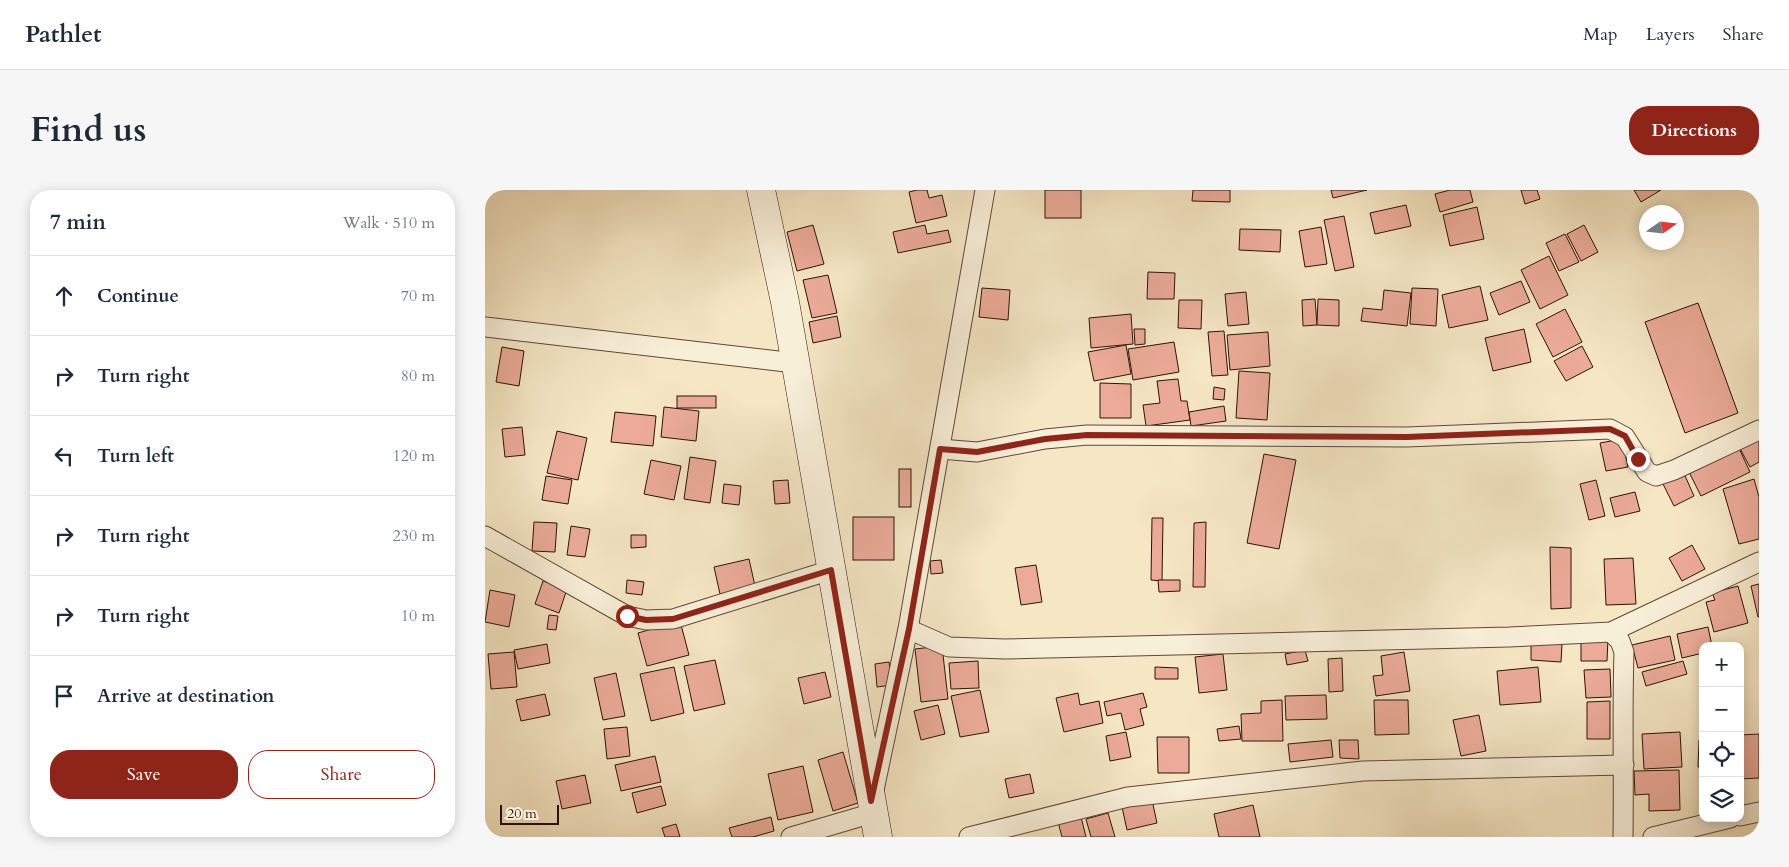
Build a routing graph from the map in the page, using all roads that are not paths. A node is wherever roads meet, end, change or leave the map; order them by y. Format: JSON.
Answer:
{"nodes":[{"id":1,"x":761,"y":190,"type":"edge"},
{"id":2,"x":985,"y":190,"type":"edge"},
{"id":3,"x":485,"y":327,"type":"edge"},
{"id":4,"x":795,"y":363,"type":"junction"},
{"id":5,"x":1759,"y":430,"type":"edge"},
{"id":6,"x":940,"y":449,"type":"junction"},
{"id":7,"x":485,"y":536,"type":"edge"},
{"id":8,"x":1759,"y":562,"type":"edge"},
{"id":9,"x":831,"y":570,"type":"junction"},
{"id":10,"x":909,"y":629,"type":"junction"},
{"id":11,"x":1611,"y":632,"type":"junction"},
{"id":12,"x":1624,"y":765,"type":"junction"},
{"id":13,"x":1759,"y":812,"type":"edge"},
{"id":14,"x":1744,"y":815,"type":"edge"},
{"id":15,"x":874,"y":817,"type":"edge"},
{"id":16,"x":1714,"y":822,"type":"edge"},
{"id":17,"x":791,"y":837,"type":"edge"},
{"id":18,"x":969,"y":837,"type":"edge"},
{"id":19,"x":1623,"y":837,"type":"edge"},
{"id":20,"x":1653,"y":837,"type":"edge"}],
"edges":[{"from":1,"to":4,"type":"street"},
{"from":2,"to":6,"type":"street"},
{"from":3,"to":4,"type":"street"},
{"from":4,"to":9,"type":"street"},
{"from":5,"to":6,"type":"street"},
{"from":6,"to":10,"type":"street"},
{"from":7,"to":9,"type":"street"},
{"from":8,"to":11,"type":"street"},
{"from":9,"to":15,"type":"street"},
{"from":10,"to":11,"type":"street"},
{"from":10,"to":15,"type":"street"},
{"from":11,"to":12,"type":"street"},
{"from":12,"to":18,"type":"street"},
{"from":12,"to":19,"type":"street"},
{"from":13,"to":14,"type":"street"},
{"from":15,"to":17,"type":"street"},
{"from":16,"to":20,"type":"street"}]}
